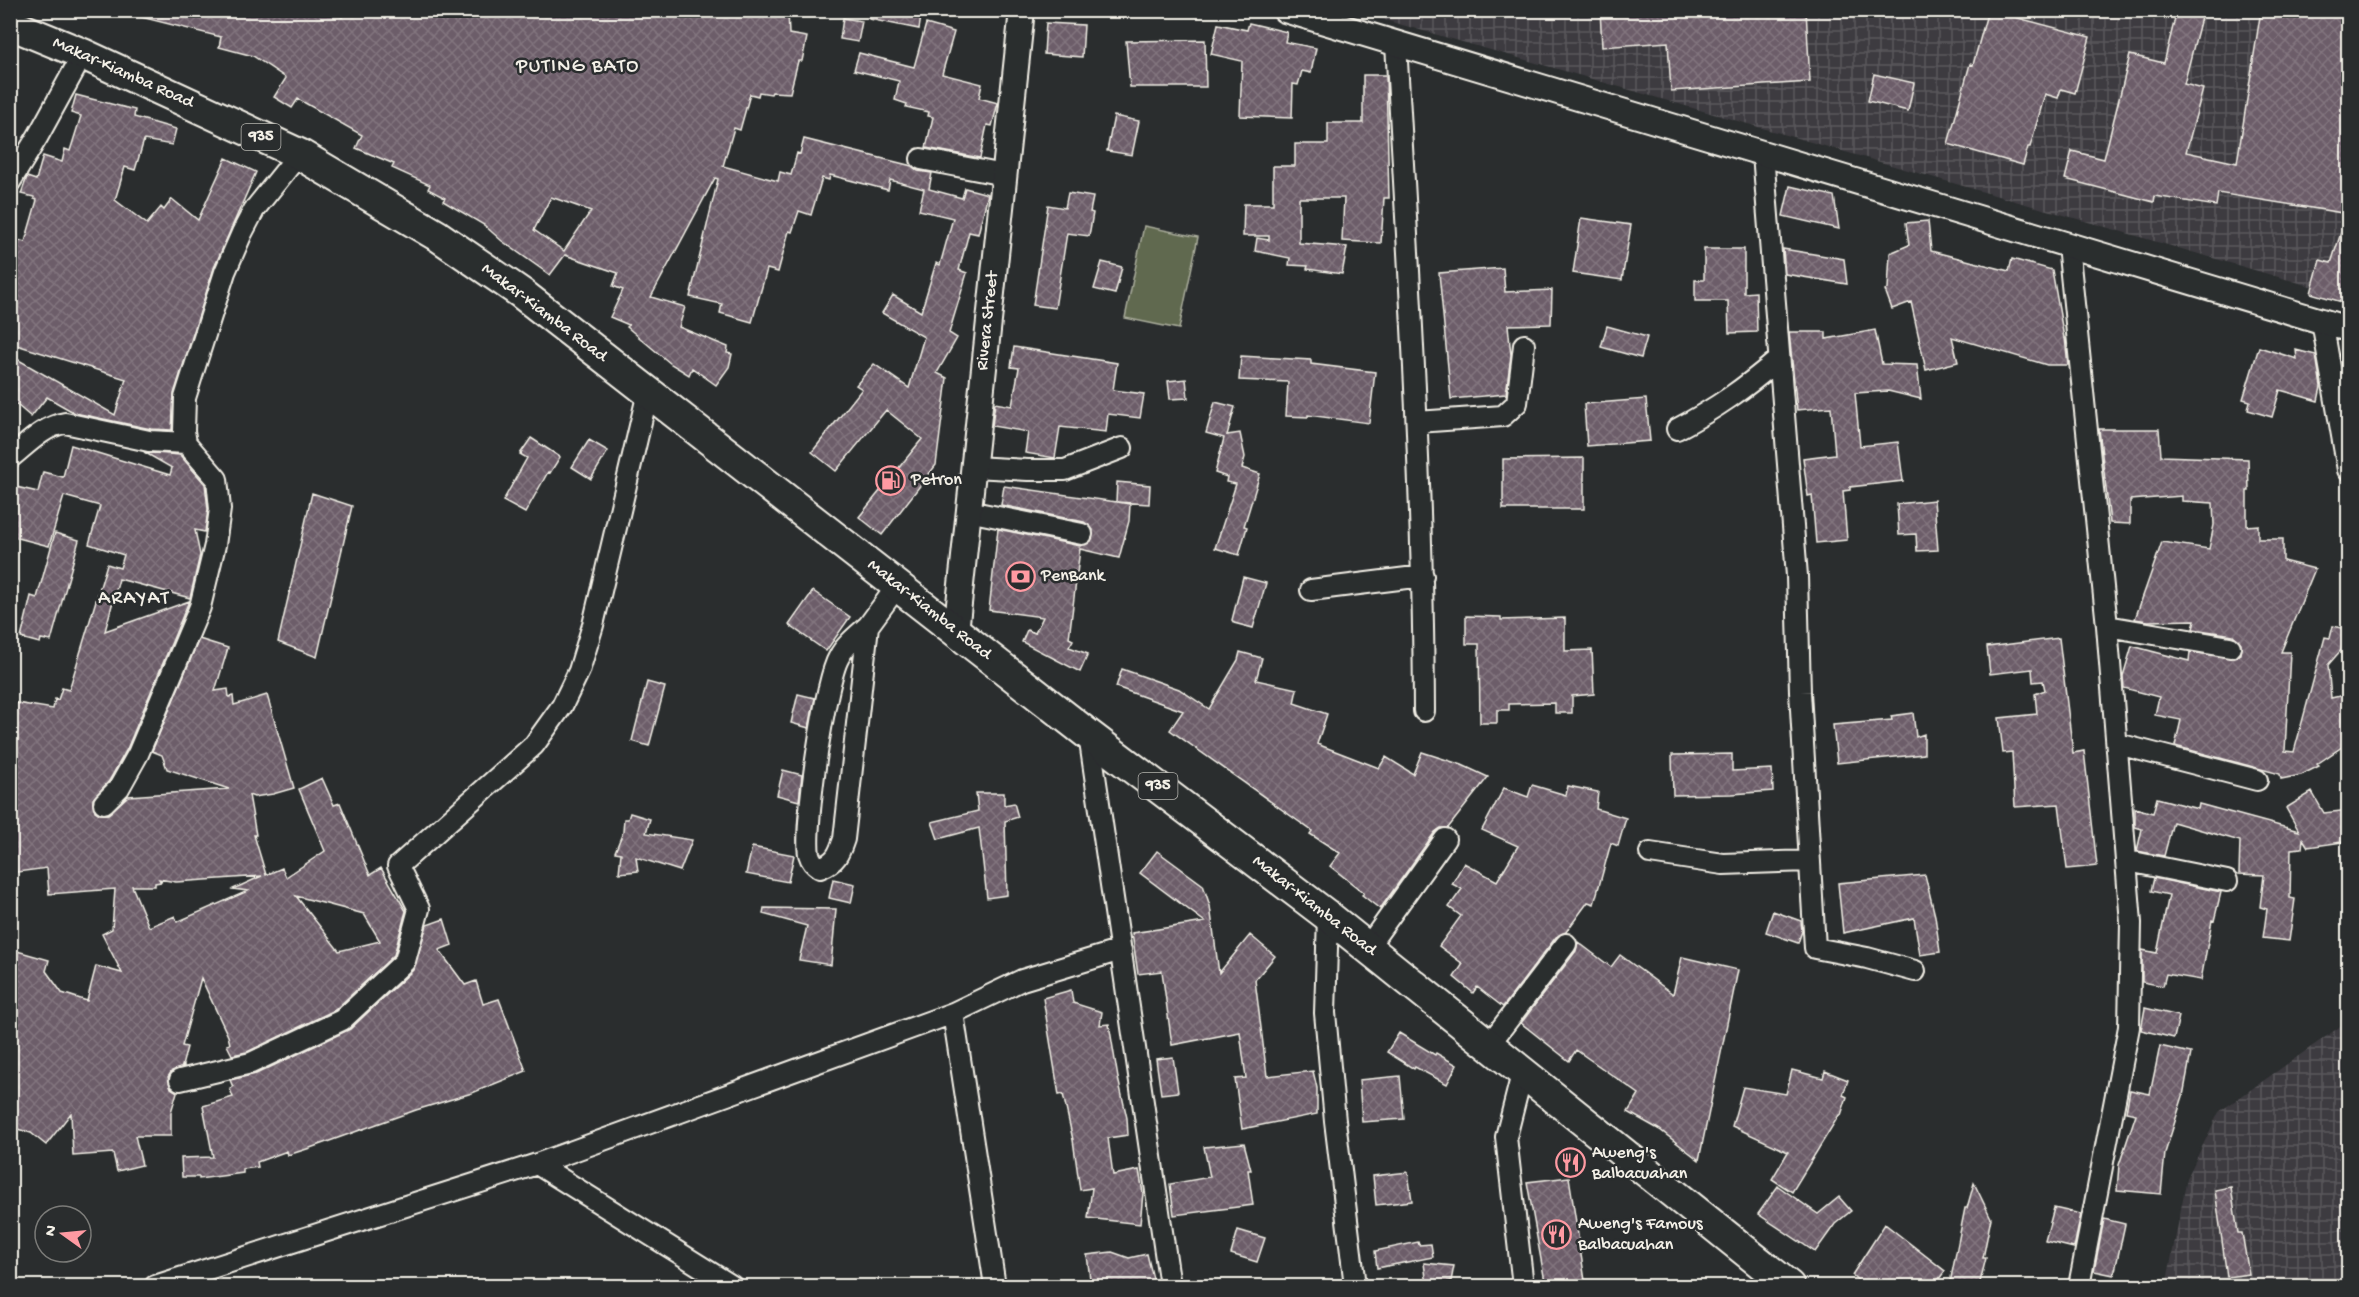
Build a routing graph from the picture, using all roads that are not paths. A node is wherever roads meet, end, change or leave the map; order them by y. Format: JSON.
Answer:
{"nodes":[{"id":1,"x":1022,"y":10,"type":"edge"},
{"id":2,"x":1286,"y":10,"type":"edge"},
{"id":3,"x":10,"y":24,"type":"edge"},
{"id":4,"x":1396,"y":44,"type":"junction"},
{"id":5,"x":79,"y":52,"type":"junction"},
{"id":6,"x":298,"y":154,"type":"junction"},
{"id":7,"x":1763,"y":154,"type":"junction"},
{"id":8,"x":921,"y":159,"type":"dead end"},
{"id":9,"x":1004,"y":175,"type":"junction"},
{"id":10,"x":10,"y":182,"type":"edge"},
{"id":11,"x":2068,"y":245,"type":"junction"},
{"id":12,"x":2322,"y":321,"type":"junction"},
{"id":13,"x":2349,"y":329,"type":"edge"},
{"id":14,"x":1524,"y":345,"type":"dead end"},
{"id":15,"x":1779,"y":359,"type":"junction"},
{"id":16,"x":648,"y":392,"type":"junction"},
{"id":17,"x":1418,"y":422,"type":"junction"},
{"id":18,"x":1677,"y":429,"type":"dead end"},
{"id":19,"x":186,"y":443,"type":"junction"},
{"id":20,"x":1122,"y":448,"type":"dead end"},
{"id":21,"x":10,"y":458,"type":"edge"},
{"id":22,"x":973,"y":467,"type":"junction"},
{"id":23,"x":2349,"y":470,"type":"edge"},
{"id":24,"x":968,"y":511,"type":"junction"},
{"id":25,"x":1082,"y":534,"type":"dead end"},
{"id":26,"x":1423,"y":576,"type":"junction"},
{"id":27,"x":898,"y":585,"type":"junction"},
{"id":28,"x":1311,"y":590,"type":"dead end"},
{"id":29,"x":868,"y":626,"type":"junction"},
{"id":30,"x":2107,"y":626,"type":"junction"},
{"id":31,"x":956,"y":632,"type":"junction"},
{"id":32,"x":2230,"y":647,"type":"dead end"},
{"id":33,"x":1424,"y":711,"type":"dead end"},
{"id":34,"x":1089,"y":735,"type":"junction"},
{"id":35,"x":2118,"y":744,"type":"junction"},
{"id":36,"x":2257,"y":780,"type":"dead end"},
{"id":37,"x":104,"y":803,"type":"dead end"},
{"id":38,"x":1445,"y":839,"type":"dead end"},
{"id":39,"x":1650,"y":853,"type":"dead end"},
{"id":40,"x":1810,"y":861,"type":"junction"},
{"id":41,"x":2128,"y":861,"type":"junction"},
{"id":42,"x":2227,"y":881,"type":"dead end"},
{"id":43,"x":1328,"y":916,"type":"junction"},
{"id":44,"x":1566,"y":944,"type":"dead end"},
{"id":45,"x":1367,"y":948,"type":"junction"},
{"id":46,"x":1121,"y":950,"type":"junction"},
{"id":47,"x":1915,"y":971,"type":"dead end"},
{"id":48,"x":953,"y":1013,"type":"junction"},
{"id":49,"x":1488,"y":1046,"type":"junction"},
{"id":50,"x":1522,"y":1074,"type":"junction"},
{"id":51,"x":180,"y":1080,"type":"dead end"},
{"id":52,"x":537,"y":1164,"type":"junction"},
{"id":53,"x":1784,"y":1285,"type":"edge"},
{"id":54,"x":155,"y":1287,"type":"edge"},
{"id":55,"x":732,"y":1287,"type":"edge"},
{"id":56,"x":995,"y":1287,"type":"edge"},
{"id":57,"x":1170,"y":1287,"type":"edge"},
{"id":58,"x":1355,"y":1287,"type":"edge"},
{"id":59,"x":1523,"y":1287,"type":"edge"},
{"id":60,"x":2079,"y":1287,"type":"edge"}],
"edges":[{"from":1,"to":9,"type":"street","name":"Rivera Street"},
{"from":2,"to":4,"type":"street"},
{"from":3,"to":5,"type":"main road","name":"Makar-Kiamba Road","number":"935"},
{"from":4,"to":7,"type":"street"},
{"from":4,"to":17,"type":"street"},
{"from":5,"to":6,"type":"main road","name":"Makar-Kiamba Road","number":"935"},
{"from":5,"to":10,"type":"street"},
{"from":6,"to":16,"type":"main road","name":"Makar-Kiamba Road","number":"935"},
{"from":6,"to":19,"type":"street"},
{"from":7,"to":11,"type":"street"},
{"from":7,"to":15,"type":"street"},
{"from":8,"to":9,"type":"street"},
{"from":9,"to":22,"type":"street","name":"Rivera Street"},
{"from":11,"to":12,"type":"street"},
{"from":11,"to":30,"type":"street"},
{"from":12,"to":13,"type":"street"},
{"from":12,"to":23,"type":"street"},
{"from":14,"to":17,"type":"street"},
{"from":15,"to":18,"type":"street"},
{"from":15,"to":40,"type":"street"},
{"from":16,"to":27,"type":"main road","name":"Makar-Kiamba Road","number":"935"},
{"from":16,"to":51,"type":"street"},
{"from":17,"to":26,"type":"street"},
{"from":19,"to":21,"type":"street"},
{"from":19,"to":37,"type":"street"},
{"from":20,"to":22,"type":"street"},
{"from":22,"to":24,"type":"street","name":"Rivera Street"},
{"from":24,"to":25,"type":"street"},
{"from":24,"to":31,"type":"street","name":"Rivera Street"},
{"from":26,"to":28,"type":"street"},
{"from":26,"to":33,"type":"street"},
{"from":27,"to":29,"type":"street"},
{"from":27,"to":31,"type":"main road","name":"Makar-Kiamba Road","number":"935"},
{"from":29,"to":29,"type":"street"},
{"from":30,"to":32,"type":"street"},
{"from":30,"to":35,"type":"street"},
{"from":31,"to":34,"type":"main road","name":"Makar-Kiamba Road","number":"935"},
{"from":34,"to":43,"type":"main road","name":"Makar-Kiamba Road","number":"935"},
{"from":34,"to":46,"type":"street"},
{"from":35,"to":36,"type":"street"},
{"from":35,"to":41,"type":"street"},
{"from":38,"to":45,"type":"street"},
{"from":39,"to":40,"type":"street"},
{"from":40,"to":47,"type":"street"},
{"from":41,"to":42,"type":"street"},
{"from":41,"to":60,"type":"street"},
{"from":43,"to":45,"type":"main road","name":"Makar-Kiamba Road","number":"935"},
{"from":43,"to":58,"type":"street"},
{"from":44,"to":49,"type":"street"},
{"from":45,"to":49,"type":"main road","name":"Makar-Kiamba Road","number":"935"},
{"from":46,"to":48,"type":"street"},
{"from":46,"to":57,"type":"street"},
{"from":48,"to":52,"type":"street"},
{"from":48,"to":56,"type":"street"},
{"from":49,"to":50,"type":"main road","name":"Makar-Kiamba Road","number":"935"},
{"from":50,"to":53,"type":"main road","name":"Makar-Kiamba Road","number":"935"},
{"from":50,"to":59,"type":"street"},
{"from":52,"to":54,"type":"street"},
{"from":52,"to":55,"type":"street"}]}
